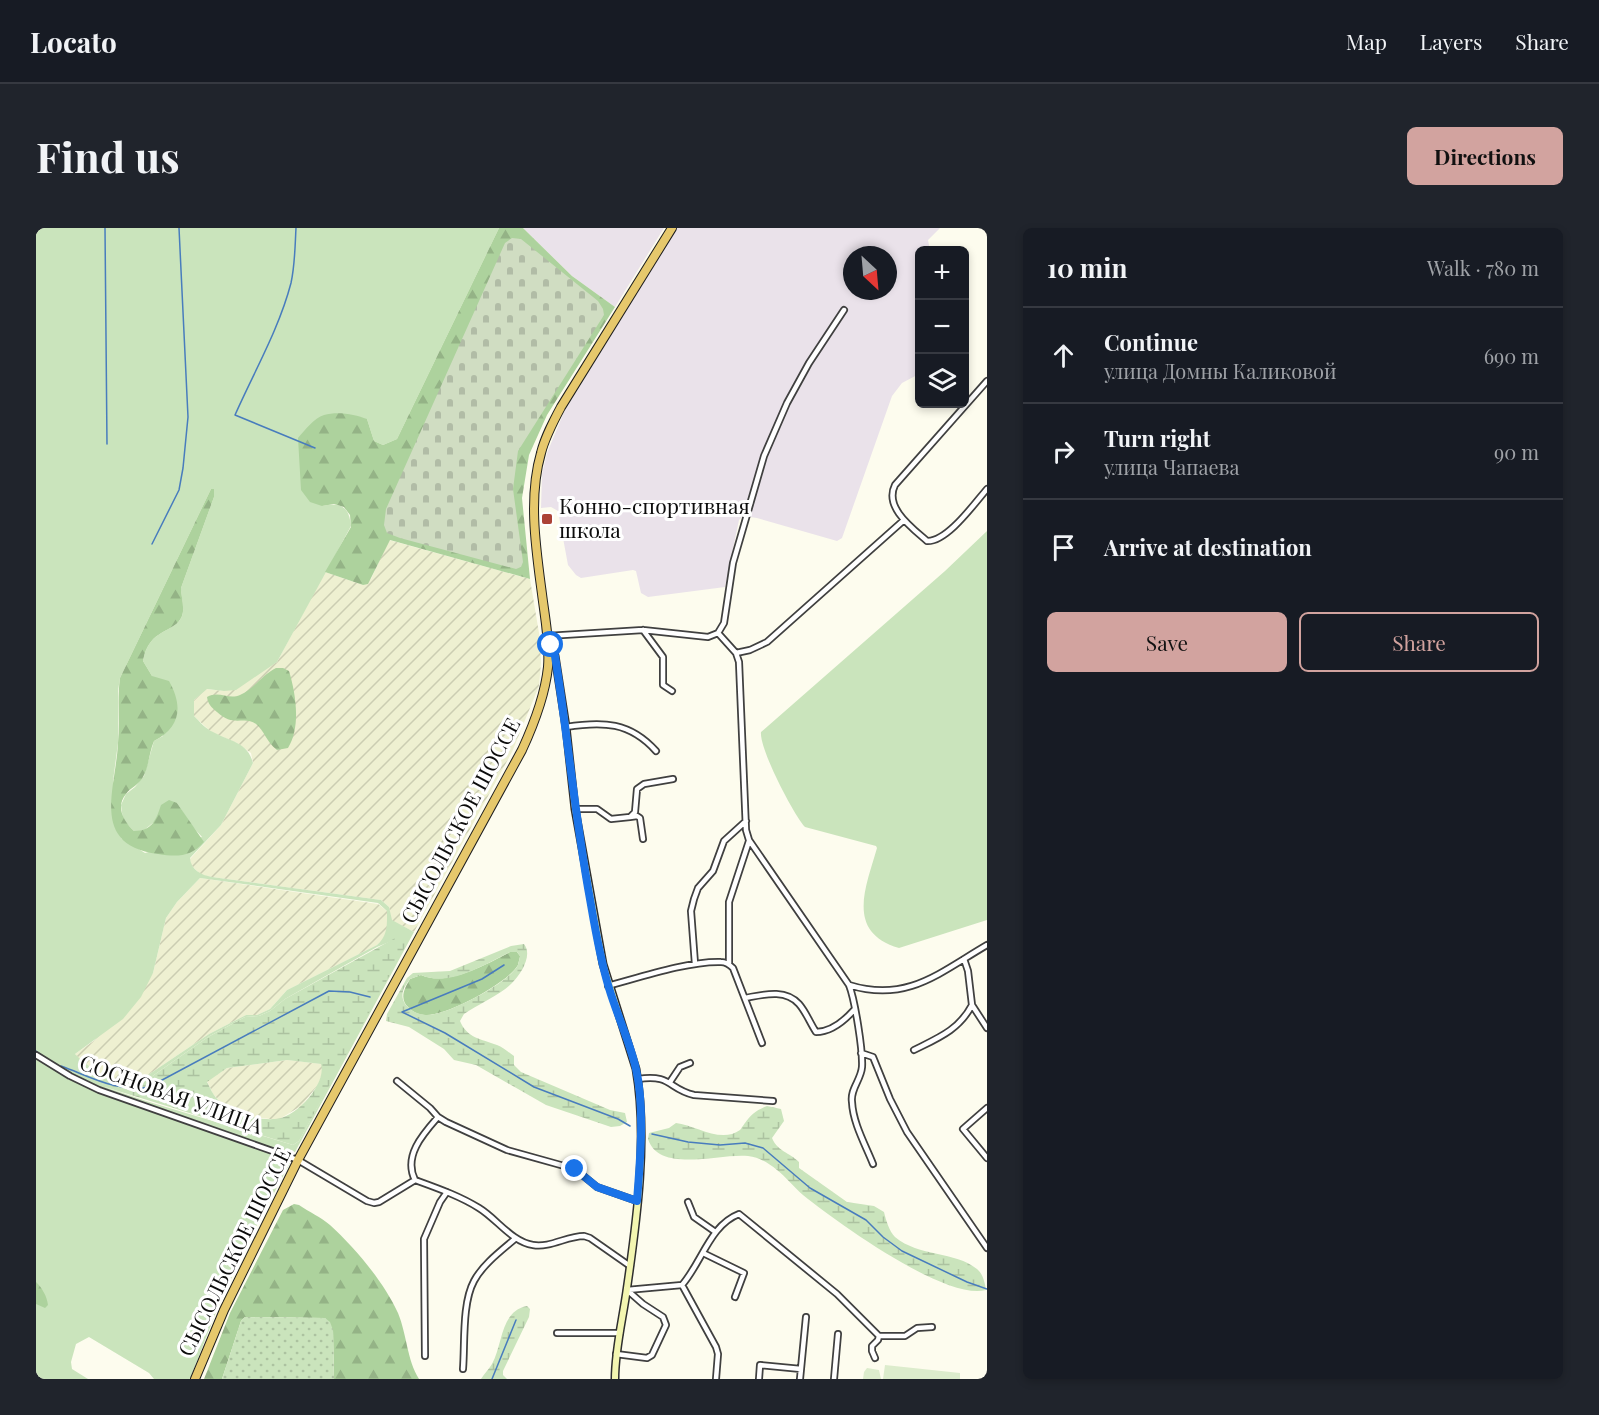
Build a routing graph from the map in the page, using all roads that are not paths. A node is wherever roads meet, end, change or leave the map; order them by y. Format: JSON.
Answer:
{"nodes":[{"id":1,"x":672,"y":228,"type":"edge"},
{"id":2,"x":844,"y":310,"type":"dead end"},
{"id":3,"x":987,"y":381,"type":"edge"},
{"id":4,"x":987,"y":489,"type":"edge"},
{"id":5,"x":904,"y":520,"type":"junction"},
{"id":6,"x":643,"y":630,"type":"junction"},
{"id":7,"x":718,"y":633,"type":"junction"},
{"id":8,"x":547,"y":636,"type":"junction"},
{"id":9,"x":736,"y":653,"type":"junction"},
{"id":10,"x":672,"y":691,"type":"dead end"},
{"id":11,"x":566,"y":727,"type":"junction"},
{"id":12,"x":656,"y":751,"type":"dead end"},
{"id":13,"x":673,"y":779,"type":"dead end"},
{"id":14,"x":575,"y":809,"type":"junction"},
{"id":15,"x":630,"y":817,"type":"junction"},
{"id":16,"x":746,"y":820,"type":"junction"},
{"id":17,"x":642,"y":839,"type":"dead end"},
{"id":18,"x":749,"y":840,"type":"junction"},
{"id":19,"x":987,"y":945,"type":"edge"},
{"id":20,"x":964,"y":959,"type":"junction"},
{"id":21,"x":729,"y":963,"type":"junction"},
{"id":22,"x":695,"y":964,"type":"junction"},
{"id":23,"x":849,"y":985,"type":"junction"},
{"id":24,"x":608,"y":986,"type":"junction"},
{"id":25,"x":745,"y":998,"type":"junction"},
{"id":26,"x":972,"y":1005,"type":"junction"},
{"id":27,"x":854,"y":1010,"type":"junction"},
{"id":28,"x":987,"y":1028,"type":"edge"},
{"id":29,"x":762,"y":1043,"type":"dead end"},
{"id":30,"x":914,"y":1050,"type":"dead end"},
{"id":31,"x":861,"y":1053,"type":"junction"},
{"id":32,"x":36,"y":1055,"type":"edge"},
{"id":33,"x":690,"y":1063,"type":"dead end"},
{"id":34,"x":638,"y":1079,"type":"junction"},
{"id":35,"x":397,"y":1081,"type":"dead end"},
{"id":36,"x":670,"y":1082,"type":"junction"},
{"id":37,"x":773,"y":1101,"type":"dead end"},
{"id":38,"x":987,"y":1108,"type":"edge"},
{"id":39,"x":438,"y":1117,"type":"junction"},
{"id":40,"x":987,"y":1158,"type":"edge"},
{"id":41,"x":298,"y":1160,"type":"junction"},
{"id":42,"x":873,"y":1164,"type":"dead end"},
{"id":43,"x":415,"y":1180,"type":"junction"},
{"id":44,"x":447,"y":1192,"type":"junction"},
{"id":45,"x":637,"y":1201,"type":"junction"},
{"id":46,"x":688,"y":1202,"type":"dead end"},
{"id":47,"x":714,"y":1232,"type":"junction"},
{"id":48,"x":516,"y":1238,"type":"junction"},
{"id":49,"x":987,"y":1248,"type":"edge"},
{"id":50,"x":703,"y":1253,"type":"junction"},
{"id":51,"x":630,"y":1266,"type":"junction"},
{"id":52,"x":682,"y":1285,"type":"junction"},
{"id":53,"x":627,"y":1290,"type":"junction"},
{"id":54,"x":735,"y":1297,"type":"dead end"},
{"id":55,"x":807,"y":1317,"type":"dead end"},
{"id":56,"x":932,"y":1327,"type":"dead end"},
{"id":57,"x":557,"y":1334,"type":"dead end"},
{"id":58,"x":620,"y":1334,"type":"junction"},
{"id":59,"x":838,"y":1334,"type":"dead end"},
{"id":60,"x":879,"y":1336,"type":"junction"},
{"id":61,"x":616,"y":1354,"type":"junction"},
{"id":62,"x":425,"y":1356,"type":"dead end"},
{"id":63,"x":875,"y":1358,"type":"dead end"},
{"id":64,"x":463,"y":1369,"type":"dead end"},
{"id":65,"x":801,"y":1369,"type":"junction"},
{"id":66,"x":195,"y":1379,"type":"edge"},
{"id":67,"x":615,"y":1379,"type":"edge"},
{"id":68,"x":716,"y":1379,"type":"edge"},
{"id":69,"x":759,"y":1379,"type":"edge"},
{"id":70,"x":800,"y":1379,"type":"edge"},
{"id":71,"x":834,"y":1379,"type":"edge"}],
"edges":[{"from":1,"to":8,"type":"highway","name":"СЫСОЛЬСКОЕ ШОССЕ"},
{"from":2,"to":7,"type":"street"},
{"from":3,"to":5,"type":"street"},
{"from":4,"to":5,"type":"street"},
{"from":5,"to":9,"type":"street"},
{"from":6,"to":7,"type":"street"},
{"from":6,"to":8,"type":"street"},
{"from":6,"to":10,"type":"street"},
{"from":7,"to":9,"type":"street"},
{"from":8,"to":11,"type":"main road"},
{"from":8,"to":41,"type":"highway","name":"СЫСОЛЬСКОЕ ШОССЕ"},
{"from":9,"to":16,"type":"street"},
{"from":11,"to":12,"type":"street"},
{"from":11,"to":14,"type":"main road"},
{"from":13,"to":15,"type":"street"},
{"from":14,"to":15,"type":"street"},
{"from":14,"to":24,"type":"main road"},
{"from":15,"to":17,"type":"street"},
{"from":16,"to":18,"type":"street"},
{"from":16,"to":22,"type":"street"},
{"from":18,"to":21,"type":"street"},
{"from":18,"to":23,"type":"street"},
{"from":19,"to":20,"type":"street"},
{"from":20,"to":23,"type":"street"},
{"from":20,"to":26,"type":"street"},
{"from":21,"to":22,"type":"street"},
{"from":21,"to":25,"type":"street"},
{"from":22,"to":24,"type":"street"},
{"from":23,"to":27,"type":"street"},
{"from":24,"to":34,"type":"main road"},
{"from":25,"to":27,"type":"street"},
{"from":25,"to":29,"type":"street"},
{"from":26,"to":28,"type":"street"},
{"from":26,"to":30,"type":"street"},
{"from":27,"to":31,"type":"street"},
{"from":31,"to":42,"type":"street"},
{"from":31,"to":49,"type":"street"},
{"from":32,"to":41,"type":"street","name":"СОСНОВАЯ УЛИЦА"},
{"from":33,"to":36,"type":"street"},
{"from":34,"to":36,"type":"street"},
{"from":34,"to":45,"type":"main road"},
{"from":35,"to":39,"type":"street"},
{"from":36,"to":37,"type":"street"},
{"from":38,"to":40,"type":"street"},
{"from":39,"to":43,"type":"street"},
{"from":39,"to":45,"type":"street"},
{"from":41,"to":43,"type":"street","name":"СОСНОВАЯ УЛИЦА"},
{"from":41,"to":66,"type":"highway","name":"СЫСОЛЬСКОЕ ШОССЕ"},
{"from":43,"to":44,"type":"street"},
{"from":44,"to":48,"type":"street"},
{"from":44,"to":62,"type":"street"},
{"from":45,"to":51,"type":"main road"},
{"from":46,"to":47,"type":"street"},
{"from":47,"to":50,"type":"street"},
{"from":47,"to":60,"type":"street"},
{"from":48,"to":51,"type":"street"},
{"from":48,"to":64,"type":"street"},
{"from":50,"to":52,"type":"street"},
{"from":50,"to":54,"type":"street"},
{"from":51,"to":53,"type":"main road"},
{"from":52,"to":53,"type":"street"},
{"from":52,"to":68,"type":"street"},
{"from":53,"to":58,"type":"main road"},
{"from":53,"to":61,"type":"street"},
{"from":55,"to":65,"type":"street"},
{"from":56,"to":60,"type":"street"},
{"from":57,"to":58,"type":"street"},
{"from":58,"to":61,"type":"main road"},
{"from":59,"to":71,"type":"street"},
{"from":60,"to":63,"type":"street"},
{"from":61,"to":67,"type":"main road"},
{"from":65,"to":69,"type":"street"},
{"from":65,"to":70,"type":"street"}]}
